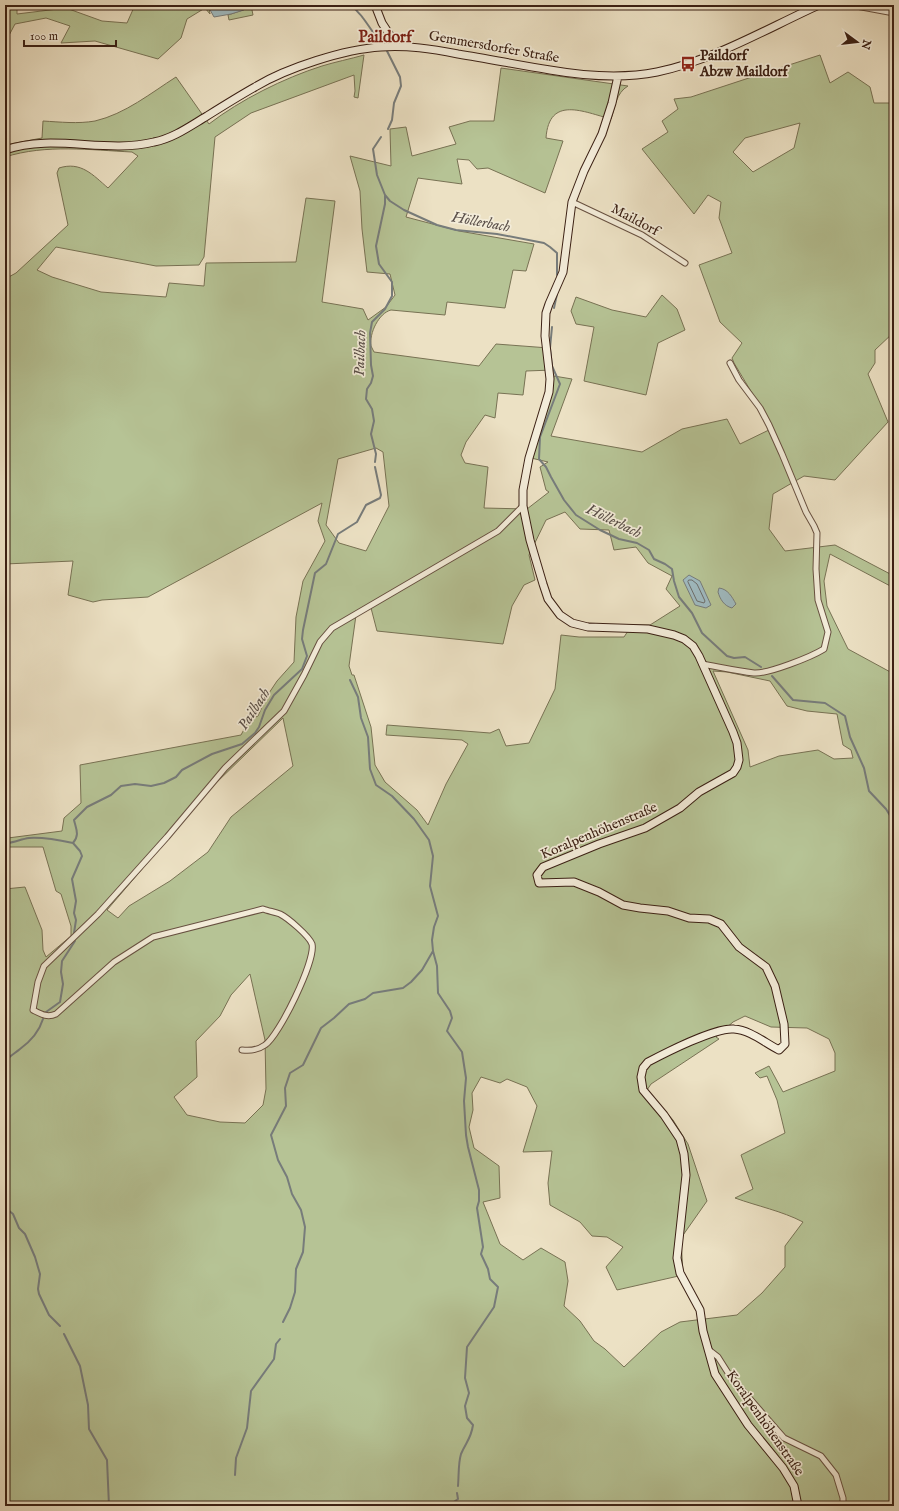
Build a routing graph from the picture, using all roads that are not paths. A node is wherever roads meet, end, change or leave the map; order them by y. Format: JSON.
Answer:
{"nodes":[{"id":1,"x":375,"y":5,"type":"edge"},
{"id":2,"x":819,"y":5,"type":"edge"},
{"id":3,"x":851,"y":5,"type":"edge"},
{"id":4,"x":894,"y":12,"type":"edge"},
{"id":5,"x":397,"y":46,"type":"junction"},
{"id":6,"x":618,"y":76,"type":"junction"},
{"id":7,"x":5,"y":150,"type":"edge"},
{"id":8,"x":572,"y":202,"type":"junction"},
{"id":9,"x":685,"y":263,"type":"dead end"},
{"id":10,"x":730,"y":363,"type":"dead end"},
{"id":11,"x":523,"y":506,"type":"junction"},
{"id":12,"x":702,"y":664,"type":"junction"},
{"id":13,"x":242,"y":1050,"type":"dead end"},
{"id":14,"x":709,"y":1350,"type":"junction"},
{"id":15,"x":798,"y":1506,"type":"edge"},
{"id":16,"x":843,"y":1506,"type":"edge"}],
"edges":[{"from":1,"to":5,"type":"street"},
{"from":2,"to":6,"type":"street","name":"Gemmersdorfer Straße"},
{"from":3,"to":4,"type":"street"},
{"from":5,"to":6,"type":"street","name":"Gemmersdorfer Straße"},
{"from":5,"to":7,"type":"street","name":"Gemmersdorfer Straße"},
{"from":6,"to":8,"type":"street","name":"Koralpenhöhenstraße"},
{"from":8,"to":9,"type":"street","name":"Maildorf"},
{"from":8,"to":11,"type":"street","name":"Koralpenhöhenstraße"},
{"from":10,"to":12,"type":"street"},
{"from":11,"to":12,"type":"street","name":"Koralpenhöhenstraße"},
{"from":11,"to":13,"type":"street"},
{"from":12,"to":14,"type":"street","name":"Koralpenhöhenstraße"},
{"from":14,"to":15,"type":"street","name":"Koralpenhöhenstraße"},
{"from":14,"to":16,"type":"street"}]}
